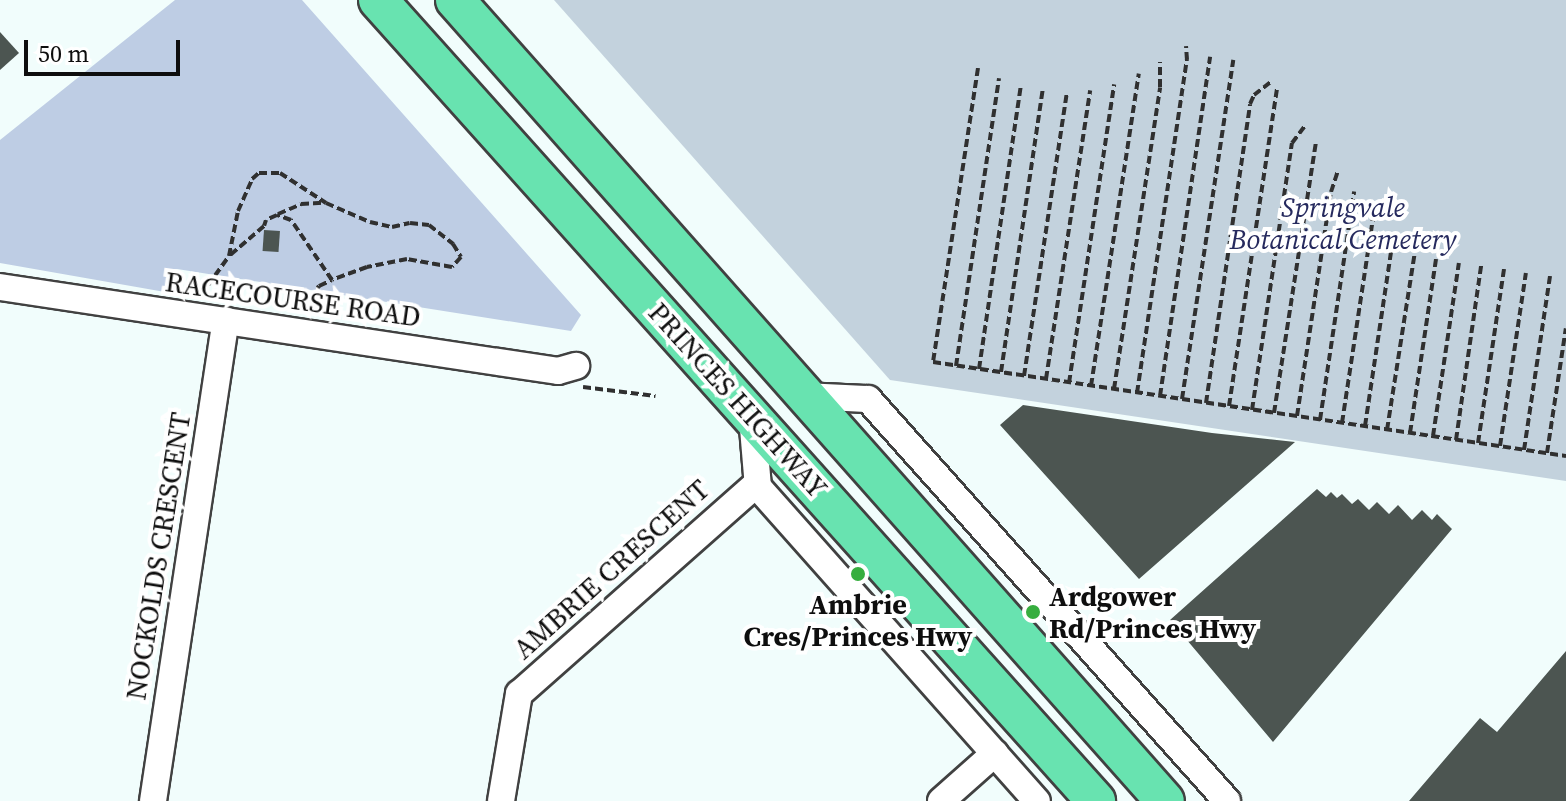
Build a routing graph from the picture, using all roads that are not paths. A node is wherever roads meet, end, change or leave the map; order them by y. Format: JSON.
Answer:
{"nodes":[{"id":1,"x":378,"y":0,"type":"edge"},
{"id":2,"x":455,"y":0,"type":"edge"},
{"id":3,"x":0,"y":287,"type":"edge"},
{"id":4,"x":226,"y":321,"type":"junction"},
{"id":5,"x":572,"y":376,"type":"road end"},
{"id":6,"x":806,"y":396,"type":"junction"},
{"id":7,"x":752,"y":416,"type":"junction"},
{"id":8,"x":756,"y":484,"type":"junction"},
{"id":9,"x":995,"y":753,"type":"junction"},
{"id":10,"x":153,"y":801,"type":"edge"},
{"id":11,"x":501,"y":801,"type":"edge"},
{"id":12,"x":941,"y":801,"type":"edge"},
{"id":13,"x":1037,"y":801,"type":"edge"},
{"id":14,"x":1096,"y":801,"type":"edge"},
{"id":15,"x":1165,"y":801,"type":"edge"},
{"id":16,"x":1227,"y":801,"type":"edge"}],
"edges":[{"from":1,"to":7,"type":"highway","name":"PRINCES HIGHWAY"},
{"from":2,"to":6,"type":"highway","name":"PRINCES HIGHWAY"},
{"from":3,"to":4,"type":"street","name":"RACECOURSE ROAD"},
{"from":4,"to":5,"type":"street","name":"RACECOURSE ROAD"},
{"from":4,"to":10,"type":"street","name":"NOCKOLDS CRESCENT"},
{"from":6,"to":15,"type":"highway","name":"PRINCES HIGHWAY"},
{"from":6,"to":16,"type":"street"},
{"from":7,"to":8,"type":"street"},
{"from":7,"to":14,"type":"highway","name":"PRINCES HIGHWAY"},
{"from":8,"to":9,"type":"street"},
{"from":8,"to":11,"type":"street","name":"AMBRIE CRESCENT"},
{"from":9,"to":12,"type":"street"},
{"from":9,"to":13,"type":"street"}]}
